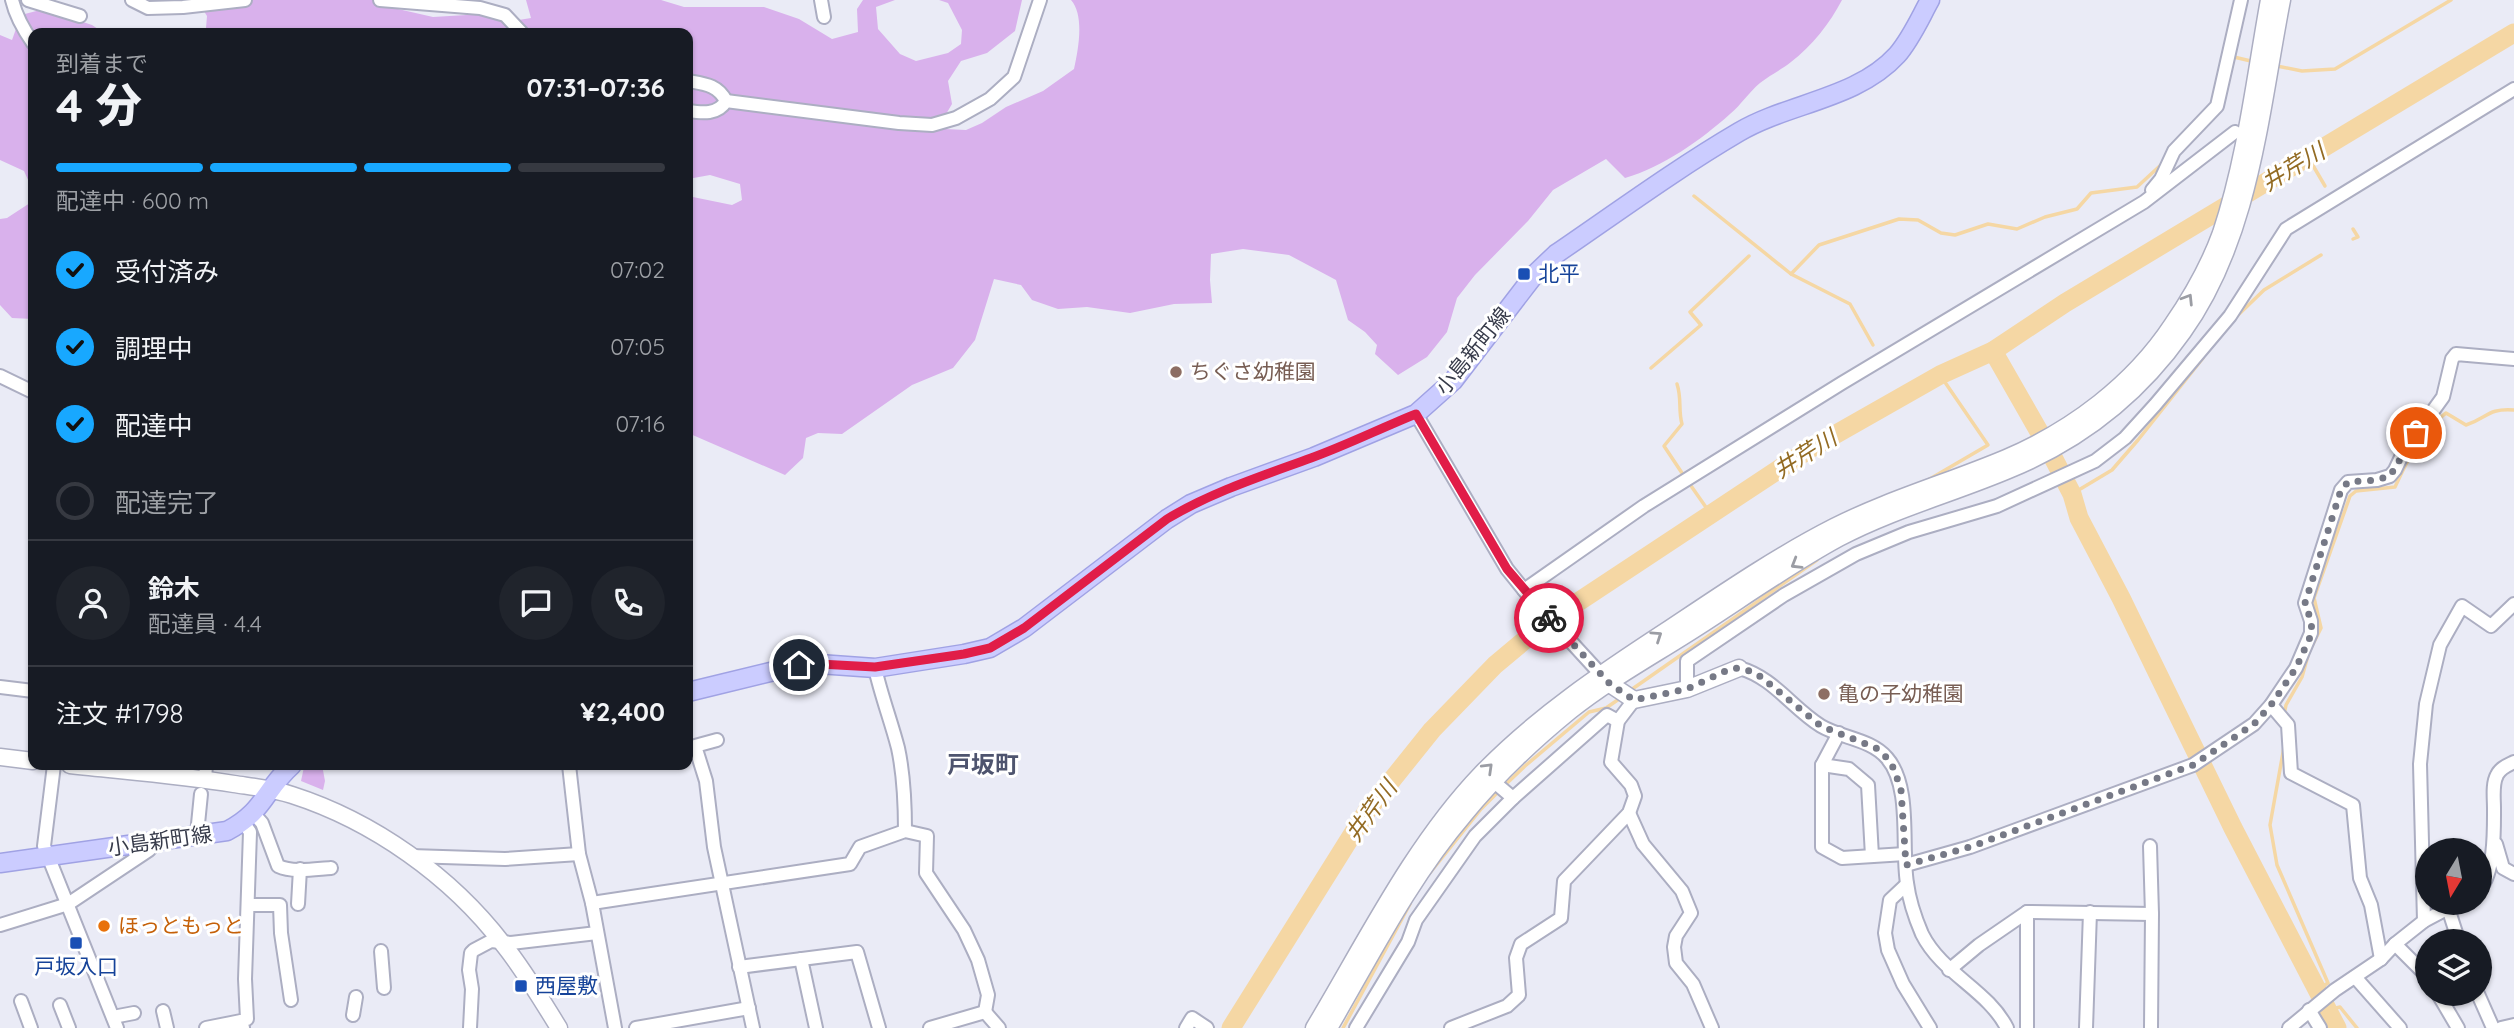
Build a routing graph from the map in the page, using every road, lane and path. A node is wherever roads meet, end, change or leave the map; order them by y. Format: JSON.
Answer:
{"nodes":[{"id":1,"x":12,"y":0,"type":"edge"},
{"id":2,"x":27,"y":0,"type":"edge"},
{"id":3,"x":132,"y":0,"type":"edge"},
{"id":4,"x":245,"y":0,"type":"edge"},
{"id":5,"x":380,"y":0,"type":"edge"},
{"id":6,"x":821,"y":0,"type":"edge"},
{"id":7,"x":1040,"y":0,"type":"edge"},
{"id":8,"x":1930,"y":0,"type":"edge"},
{"id":9,"x":2241,"y":0,"type":"edge"},
{"id":10,"x":2269,"y":0,"type":"edge"},
{"id":11,"x":2281,"y":0,"type":"edge"},
{"id":12,"x":80,"y":16,"type":"dead end"},
{"id":13,"x":824,"y":17,"type":"dead end"},
{"id":14,"x":518,"y":28,"type":"edge"},
{"id":15,"x":28,"y":36,"type":"edge"},
{"id":16,"x":693,"y":82,"type":"edge"},
{"id":17,"x":2514,"y":89,"type":"edge"},
{"id":18,"x":726,"y":101,"type":"junction"},
{"id":19,"x":693,"y":111,"type":"edge"},
{"id":20,"x":2247,"y":125,"type":"junction"},
{"id":21,"x":2144,"y":202,"type":"junction"},
{"id":22,"x":2514,"y":359,"type":"edge"},
{"id":23,"x":0,"y":376,"type":"edge"},
{"id":24,"x":28,"y":390,"type":"edge"},
{"id":25,"x":1416,"y":414,"type":"junction"},
{"id":26,"x":1526,"y":592,"type":"junction"},
{"id":27,"x":2514,"y":604,"type":"edge"},
{"id":28,"x":875,"y":667,"type":"junction"},
{"id":29,"x":1739,"y":668,"type":"joint"},
{"id":30,"x":1605,"y":679,"type":"junction"},
{"id":31,"x":0,"y":687,"type":"edge"},
{"id":32,"x":1687,"y":689,"type":"junction"},
{"id":33,"x":28,"y":690,"type":"edge"},
{"id":34,"x":693,"y":691,"type":"edge"},
{"id":35,"x":1634,"y":700,"type":"junction"},
{"id":36,"x":2271,"y":705,"type":"junction"},
{"id":37,"x":1618,"y":721,"type":"junction"},
{"id":38,"x":1839,"y":733,"type":"junction"},
{"id":39,"x":717,"y":740,"type":"dead end"},
{"id":40,"x":693,"y":747,"type":"edge"},
{"id":41,"x":693,"y":749,"type":"edge"},
{"id":42,"x":0,"y":757,"type":"edge"},
{"id":43,"x":28,"y":760,"type":"edge"},
{"id":44,"x":2514,"y":762,"type":"edge"},
{"id":45,"x":1822,"y":765,"type":"junction"},
{"id":46,"x":53,"y":770,"type":"edge"},
{"id":47,"x":118,"y":770,"type":"edge"},
{"id":48,"x":288,"y":770,"type":"edge"},
{"id":49,"x":570,"y":770,"type":"edge"},
{"id":50,"x":204,"y":779,"type":"edge"},
{"id":51,"x":1493,"y":781,"type":"junction"},
{"id":52,"x":272,"y":790,"type":"junction"},
{"id":53,"x":1513,"y":798,"type":"junction"},
{"id":54,"x":1629,"y":813,"type":"junction"},
{"id":55,"x":248,"y":818,"type":"junction"},
{"id":56,"x":905,"y":831,"type":"junction"},
{"id":57,"x":197,"y":834,"type":"junction"},
{"id":58,"x":2494,"y":837,"type":"junction"},
{"id":59,"x":156,"y":842,"type":"junction"},
{"id":60,"x":2150,"y":846,"type":"dead end"},
{"id":61,"x":2492,"y":849,"type":"edge"},
{"id":62,"x":579,"y":854,"type":"junction"},
{"id":63,"x":411,"y":856,"type":"junction"},
{"id":64,"x":1872,"y":856,"type":"junction"},
{"id":65,"x":47,"y":857,"type":"junction"},
{"id":66,"x":1906,"y":860,"type":"junction"},
{"id":67,"x":0,"y":863,"type":"edge"},
{"id":68,"x":331,"y":868,"type":"dead end"},
{"id":69,"x":300,"y":869,"type":"junction"},
{"id":70,"x":2514,"y":874,"type":"edge"},
{"id":71,"x":722,"y":884,"type":"junction"},
{"id":72,"x":1907,"y":884,"type":"junction"},
{"id":73,"x":592,"y":903,"type":"junction"},
{"id":74,"x":68,"y":904,"type":"junction"},
{"id":75,"x":298,"y":904,"type":"dead end"},
{"id":76,"x":249,"y":905,"type":"junction"},
{"id":77,"x":2027,"y":912,"type":"junction"},
{"id":78,"x":2090,"y":912,"type":"junction"},
{"id":79,"x":1397,"y":913,"type":"junction"},
{"id":80,"x":2152,"y":914,"type":"junction"},
{"id":81,"x":2436,"y":915,"type":"edge"},
{"id":82,"x":1416,"y":920,"type":"junction"},
{"id":83,"x":2424,"y":921,"type":"junction"},
{"id":84,"x":0,"y":925,"type":"edge"},
{"id":85,"x":597,"y":933,"type":"junction"},
{"id":86,"x":502,"y":942,"type":"junction"},
{"id":87,"x":2395,"y":944,"type":"junction"},
{"id":88,"x":381,"y":951,"type":"dead end"},
{"id":89,"x":801,"y":959,"type":"junction"},
{"id":90,"x":2381,"y":959,"type":"junction"},
{"id":91,"x":2415,"y":964,"type":"edge"},
{"id":92,"x":739,"y":967,"type":"junction"},
{"id":93,"x":1949,"y":970,"type":"junction"},
{"id":94,"x":2356,"y":977,"type":"junction"},
{"id":95,"x":384,"y":988,"type":"dead end"},
{"id":96,"x":356,"y":997,"type":"dead end"},
{"id":97,"x":291,"y":1000,"type":"dead end"},
{"id":98,"x":21,"y":1001,"type":"dead end"},
{"id":99,"x":60,"y":1005,"type":"dead end"},
{"id":100,"x":2445,"y":1006,"type":"edge"},
{"id":101,"x":2483,"y":1006,"type":"edge"},
{"id":102,"x":748,"y":1008,"type":"junction"},
{"id":103,"x":2310,"y":1009,"type":"junction"},
{"id":104,"x":163,"y":1011,"type":"dead end"},
{"id":105,"x":985,"y":1012,"type":"junction"},
{"id":106,"x":134,"y":1013,"type":"dead end"},
{"id":107,"x":353,"y":1016,"type":"dead end"},
{"id":108,"x":115,"y":1023,"type":"edge"},
{"id":109,"x":245,"y":1023,"type":"edge"},
{"id":110,"x":953,"y":1024,"type":"edge"},
{"id":111,"x":1191,"y":1024,"type":"edge"},
{"id":112,"x":2514,"y":1024,"type":"edge"},
{"id":113,"x":31,"y":1028,"type":"edge"},
{"id":114,"x":68,"y":1028,"type":"edge"},
{"id":115,"x":167,"y":1028,"type":"edge"},
{"id":116,"x":206,"y":1028,"type":"edge"},
{"id":117,"x":470,"y":1028,"type":"edge"},
{"id":118,"x":559,"y":1028,"type":"edge"},
{"id":119,"x":615,"y":1028,"type":"edge"},
{"id":120,"x":636,"y":1028,"type":"edge"},
{"id":121,"x":753,"y":1028,"type":"edge"},
{"id":122,"x":816,"y":1028,"type":"edge"},
{"id":123,"x":878,"y":1028,"type":"edge"},
{"id":124,"x":930,"y":1028,"type":"edge"},
{"id":125,"x":999,"y":1028,"type":"edge"},
{"id":126,"x":1207,"y":1028,"type":"edge"},
{"id":127,"x":1314,"y":1028,"type":"edge"},
{"id":128,"x":1329,"y":1028,"type":"edge"},
{"id":129,"x":1356,"y":1028,"type":"edge"},
{"id":130,"x":1451,"y":1028,"type":"edge"},
{"id":131,"x":1712,"y":1028,"type":"edge"},
{"id":132,"x":1930,"y":1028,"type":"edge"},
{"id":133,"x":2007,"y":1028,"type":"edge"},
{"id":134,"x":2027,"y":1028,"type":"edge"},
{"id":135,"x":2086,"y":1028,"type":"edge"},
{"id":136,"x":2151,"y":1028,"type":"edge"},
{"id":137,"x":2289,"y":1028,"type":"edge"},
{"id":138,"x":2320,"y":1028,"type":"edge"},
{"id":139,"x":2400,"y":1028,"type":"edge"},
{"id":140,"x":2458,"y":1028,"type":"edge"},
{"id":141,"x":2493,"y":1028,"type":"edge"},
{"id":142,"x":2501,"y":1028,"type":"edge"}],
"edges":[{"from":1,"to":15,"type":"street"},
{"from":2,"to":12,"type":"street"},
{"from":3,"to":4,"type":"street"},
{"from":5,"to":14,"type":"street"},
{"from":6,"to":13,"type":"street"},
{"from":7,"to":18,"type":"street"},
{"from":8,"to":25,"type":"main road","name":"小島新町線"},
{"from":9,"to":21,"type":"street"},
{"from":10,"to":20,"type":"street"},
{"from":11,"to":20,"type":"street"},
{"from":16,"to":18,"type":"street"},
{"from":17,"to":32,"type":"street"},
{"from":18,"to":19,"type":"street"},
{"from":20,"to":21,"type":"street"},
{"from":20,"to":30,"type":"street"},
{"from":21,"to":26,"type":"street"},
{"from":22,"to":36,"type":"street"},
{"from":23,"to":24,"type":"street"},
{"from":25,"to":26,"type":"street"},
{"from":25,"to":28,"type":"main road","name":"小島新町線"},
{"from":26,"to":30,"type":"street"},
{"from":27,"to":83,"type":"street"},
{"from":28,"to":34,"type":"main road","name":"小島新町線"},
{"from":28,"to":56,"type":"street"},
{"from":29,"to":32,"type":"street"},
{"from":29,"to":38,"type":"street"},
{"from":30,"to":35,"type":"street"},
{"from":30,"to":51,"type":"street"},
{"from":127,"to":30,"type":"street","one_way":true},
{"from":31,"to":33,"type":"street"},
{"from":32,"to":35,"type":"street"},
{"from":35,"to":37,"type":"street"},
{"from":36,"to":66,"type":"street"},
{"from":36,"to":90,"type":"street"},
{"from":37,"to":53,"type":"street"},
{"from":37,"to":54,"type":"street"},
{"from":38,"to":45,"type":"street"},
{"from":38,"to":66,"type":"street"},
{"from":39,"to":40,"type":"street"},
{"from":41,"to":71,"type":"street"},
{"from":42,"to":43,"type":"street"},
{"from":44,"to":58,"type":"street"},
{"from":45,"to":64,"type":"street"},
{"from":45,"to":64,"type":"street"},
{"from":46,"to":65,"type":"street"},
{"from":47,"to":50,"type":"street"},
{"from":48,"to":52,"type":"main road"},
{"from":49,"to":62,"type":"street"},
{"from":50,"to":52,"type":"street"},
{"from":50,"to":57,"type":"street"},
{"from":51,"to":53,"type":"street"},
{"from":51,"to":79,"type":"street"},
{"from":52,"to":55,"type":"main road"},
{"from":52,"to":63,"type":"street"},
{"from":53,"to":82,"type":"street"},
{"from":54,"to":130,"type":"street"},
{"from":54,"to":131,"type":"street"},
{"from":55,"to":57,"type":"main road","name":"小島新町線"},
{"from":55,"to":69,"type":"street"},
{"from":55,"to":76,"type":"street"},
{"from":56,"to":71,"type":"street"},
{"from":56,"to":105,"type":"street"},
{"from":57,"to":59,"type":"main road","name":"小島新町線"},
{"from":58,"to":61,"type":"street"},
{"from":58,"to":70,"type":"street"},
{"from":59,"to":65,"type":"main road","name":"小島新町線"},
{"from":59,"to":74,"type":"street"},
{"from":60,"to":80,"type":"street"},
{"from":62,"to":63,"type":"street"},
{"from":62,"to":73,"type":"street"},
{"from":63,"to":86,"type":"street"},
{"from":64,"to":66,"type":"street"},
{"from":65,"to":67,"type":"main road","name":"小島新町線"},
{"from":65,"to":74,"type":"street"},
{"from":66,"to":72,"type":"street"},
{"from":68,"to":69,"type":"street"},
{"from":69,"to":75,"type":"street"},
{"from":71,"to":73,"type":"street"},
{"from":71,"to":92,"type":"street"},
{"from":72,"to":93,"type":"street"},
{"from":72,"to":132,"type":"street"},
{"from":73,"to":85,"type":"street"},
{"from":74,"to":84,"type":"street"},
{"from":74,"to":108,"type":"street"},
{"from":76,"to":97,"type":"street"},
{"from":76,"to":109,"type":"street"},
{"from":77,"to":78,"type":"street"},
{"from":77,"to":93,"type":"street"},
{"from":77,"to":134,"type":"street"},
{"from":78,"to":80,"type":"street"},
{"from":78,"to":135,"type":"street"},
{"from":79,"to":82,"type":"street"},
{"from":79,"to":128,"type":"street"},
{"from":80,"to":136,"type":"street"},
{"from":81,"to":83,"type":"street"},
{"from":82,"to":129,"type":"street"},
{"from":83,"to":87,"type":"street"},
{"from":85,"to":86,"type":"street"},
{"from":85,"to":119,"type":"street"},
{"from":86,"to":117,"type":"street"},
{"from":86,"to":118,"type":"street"},
{"from":87,"to":90,"type":"street"},
{"from":87,"to":91,"type":"street"},
{"from":88,"to":95,"type":"street"},
{"from":89,"to":92,"type":"street"},
{"from":89,"to":122,"type":"street"},
{"from":89,"to":123,"type":"street"},
{"from":90,"to":94,"type":"street"},
{"from":92,"to":102,"type":"street"},
{"from":93,"to":133,"type":"street"},
{"from":94,"to":103,"type":"street"},
{"from":94,"to":139,"type":"street"},
{"from":96,"to":107,"type":"street"},
{"from":98,"to":113,"type":"street"},
{"from":99,"to":114,"type":"street"},
{"from":100,"to":140,"type":"street"},
{"from":101,"to":141,"type":"street"},
{"from":102,"to":120,"type":"street"},
{"from":102,"to":121,"type":"street"},
{"from":103,"to":137,"type":"street"},
{"from":103,"to":138,"type":"street"},
{"from":104,"to":115,"type":"street"},
{"from":105,"to":110,"type":"street"},
{"from":105,"to":125,"type":"street"},
{"from":106,"to":108,"type":"street"},
{"from":109,"to":116,"type":"street"},
{"from":110,"to":124,"type":"street"},
{"from":111,"to":126,"type":"street"},
{"from":112,"to":142,"type":"street"}]}
